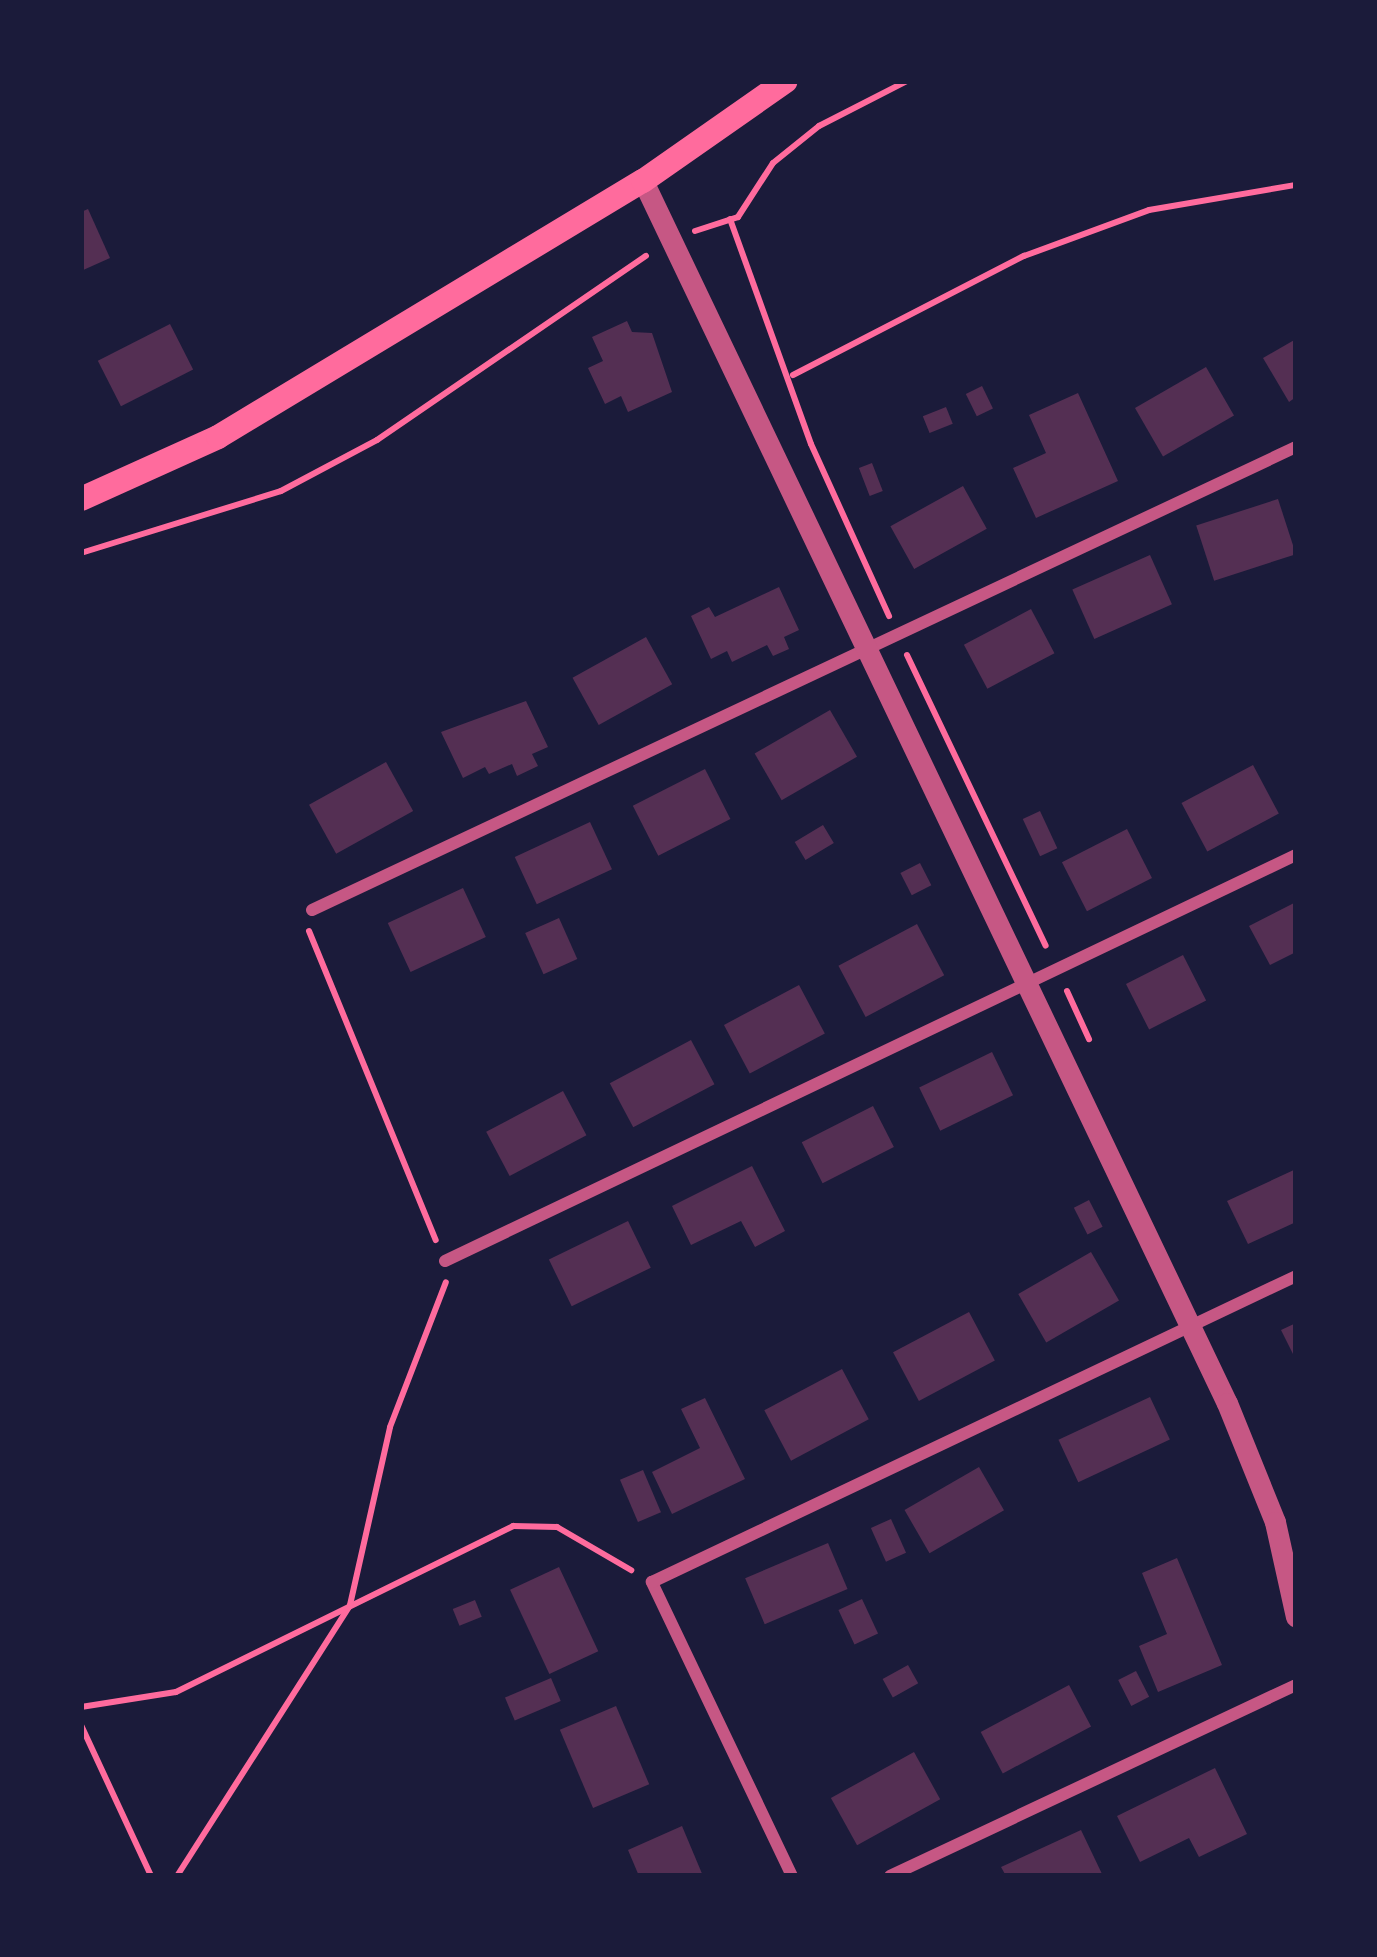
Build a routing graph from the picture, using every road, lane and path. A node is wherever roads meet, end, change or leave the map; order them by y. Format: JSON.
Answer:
{"nodes":[{"id":1,"x":786,"y":81,"type":"edge"},
{"id":2,"x":907,"y":81,"type":"edge"},
{"id":3,"x":643,"y":181,"type":"junction"},
{"id":4,"x":1296,"y":184,"type":"edge"},
{"id":5,"x":730,"y":219,"type":"junction"},
{"id":6,"x":676,"y":237,"type":"junction"},
{"id":7,"x":793,"y":375,"type":"junction"},
{"id":8,"x":1296,"y":447,"type":"edge"},
{"id":9,"x":81,"y":499,"type":"edge"},
{"id":10,"x":81,"y":553,"type":"edge"},
{"id":11,"x":898,"y":634,"type":"junction"},
{"id":12,"x":867,"y":649,"type":"junction"},
{"id":13,"x":1296,"y":855,"type":"edge"},
{"id":14,"x":312,"y":910,"type":"joint"},
{"id":15,"x":1058,"y":970,"type":"junction"},
{"id":16,"x":1030,"y":984,"type":"junction"},
{"id":17,"x":1096,"y":1055,"type":"dead end"},
{"id":18,"x":445,"y":1261,"type":"junction"},
{"id":19,"x":1296,"y":1276,"type":"edge"},
{"id":20,"x":1191,"y":1327,"type":"junction"},
{"id":21,"x":652,"y":1582,"type":"junction"},
{"id":22,"x":350,"y":1605,"type":"junction"},
{"id":23,"x":1296,"y":1617,"type":"edge"},
{"id":24,"x":1296,"y":1685,"type":"edge"},
{"id":25,"x":81,"y":1707,"type":"edge"},
{"id":26,"x":81,"y":1725,"type":"edge"},
{"id":27,"x":151,"y":1876,"type":"edge"},
{"id":28,"x":177,"y":1876,"type":"edge"},
{"id":29,"x":792,"y":1876,"type":"edge"},
{"id":30,"x":890,"y":1876,"type":"edge"}],
"edges":[{"from":1,"to":3,"type":"main road"},
{"from":2,"to":5,"type":"path"},
{"from":3,"to":6,"type":"street"},
{"from":3,"to":9,"type":"main road"},
{"from":4,"to":7,"type":"path"},
{"from":5,"to":6,"type":"path"},
{"from":5,"to":7,"type":"path"},
{"from":6,"to":10,"type":"path"},
{"from":6,"to":12,"type":"street"},
{"from":7,"to":11,"type":"path"},
{"from":8,"to":11,"type":"street"},
{"from":11,"to":12,"type":"street"},
{"from":11,"to":15,"type":"path"},
{"from":12,"to":14,"type":"street"},
{"from":12,"to":16,"type":"street"},
{"from":13,"to":15,"type":"street"},
{"from":14,"to":18,"type":"path"},
{"from":15,"to":16,"type":"street"},
{"from":15,"to":17,"type":"path"},
{"from":16,"to":18,"type":"street"},
{"from":16,"to":20,"type":"street"},
{"from":18,"to":22,"type":"path"},
{"from":19,"to":20,"type":"street"},
{"from":20,"to":21,"type":"street"},
{"from":20,"to":23,"type":"street"},
{"from":21,"to":22,"type":"path"},
{"from":21,"to":29,"type":"street"},
{"from":22,"to":25,"type":"path"},
{"from":22,"to":28,"type":"path"},
{"from":24,"to":30,"type":"street"},
{"from":26,"to":27,"type":"path"}]}
